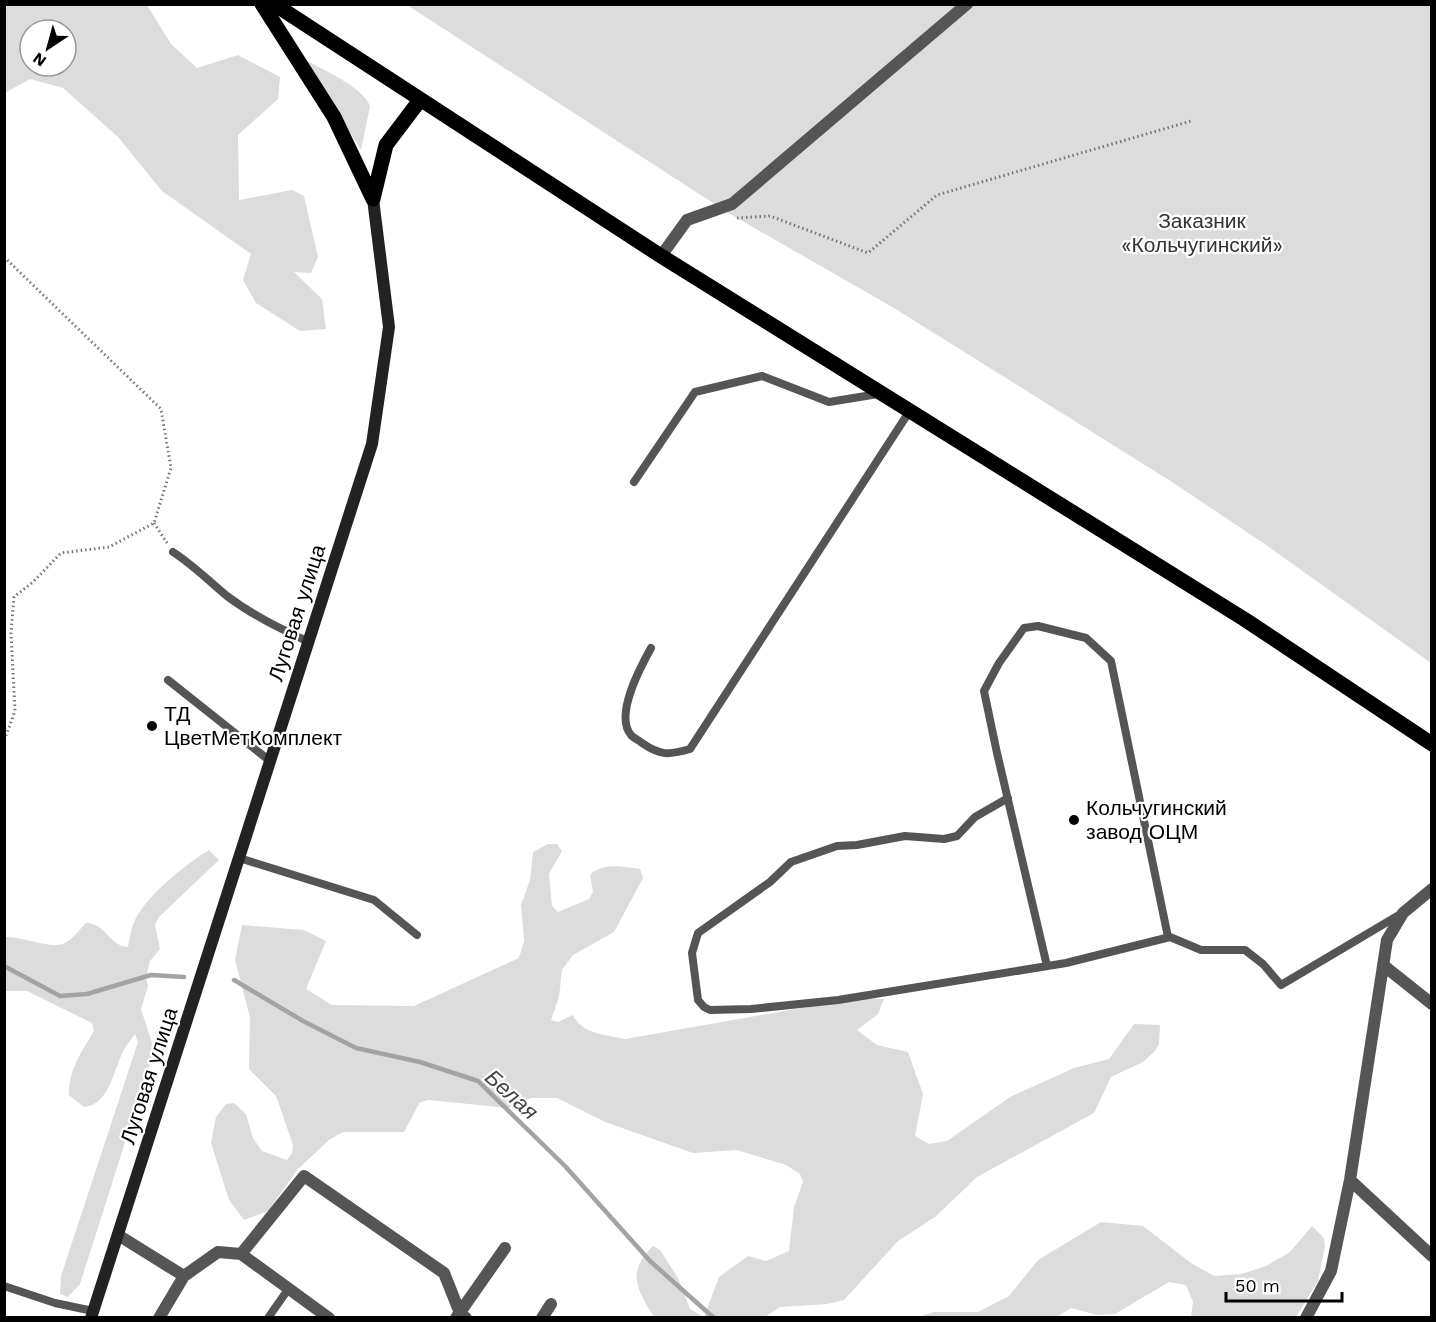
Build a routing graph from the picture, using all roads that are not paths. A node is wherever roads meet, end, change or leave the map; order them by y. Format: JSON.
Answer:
{"nodes":[{"id":1,"x":262,"y":4,"type":"edge"},
{"id":2,"x":274,"y":4,"type":"edge"},
{"id":3,"x":968,"y":4,"type":"edge"},
{"id":4,"x":420,"y":100,"type":"junction"},
{"id":5,"x":373,"y":199,"type":"junction"},
{"id":6,"x":661,"y":256,"type":"junction"},
{"id":7,"x":881,"y":394,"type":"junction"},
{"id":8,"x":909,"y":412,"type":"junction"},
{"id":9,"x":634,"y":482,"type":"dead end"},
{"id":10,"x":173,"y":552,"type":"road end"},
{"id":11,"x":309,"y":642,"type":"junction"},
{"id":12,"x":651,"y":648,"type":"dead end"},
{"id":13,"x":168,"y":680,"type":"dead end"},
{"id":14,"x":1431,"y":744,"type":"edge"},
{"id":15,"x":270,"y":761,"type":"junction"},
{"id":16,"x":1008,"y":798,"type":"junction"},
{"id":17,"x":239,"y":858,"type":"junction"},
{"id":18,"x":1431,"y":889,"type":"edge"},
{"id":19,"x":1403,"y":913,"type":"junction"},
{"id":20,"x":417,"y":935,"type":"dead end"},
{"id":21,"x":1168,"y":937,"type":"junction"},
{"id":22,"x":1383,"y":965,"type":"junction"},
{"id":23,"x":1047,"y":966,"type":"junction"},
{"id":24,"x":1431,"y":1004,"type":"edge"},
{"id":25,"x":1350,"y":1180,"type":"junction"},
{"id":26,"x":118,"y":1235,"type":"junction"},
{"id":27,"x":505,"y":1248,"type":"dead end"},
{"id":28,"x":241,"y":1254,"type":"junction"},
{"id":29,"x":1431,"y":1256,"type":"edge"},
{"id":30,"x":184,"y":1276,"type":"junction"},
{"id":31,"x":4,"y":1286,"type":"edge"},
{"id":32,"x":289,"y":1288,"type":"junction"},
{"id":33,"x":551,"y":1304,"type":"dead end"},
{"id":34,"x":92,"y":1314,"type":"edge"},
{"id":35,"x":460,"y":1316,"type":"edge"},
{"id":36,"x":159,"y":1317,"type":"edge"},
{"id":37,"x":268,"y":1317,"type":"edge"},
{"id":38,"x":329,"y":1317,"type":"edge"},
{"id":39,"x":542,"y":1317,"type":"edge"},
{"id":40,"x":1306,"y":1317,"type":"edge"}],
"edges":[{"from":1,"to":5,"type":"main road"},
{"from":2,"to":4,"type":"main road"},
{"from":3,"to":6,"type":"street"},
{"from":4,"to":5,"type":"main road"},
{"from":4,"to":6,"type":"main road"},
{"from":5,"to":11,"type":"street","name":"Луговая улица"},
{"from":6,"to":7,"type":"main road"},
{"from":7,"to":8,"type":"main road"},
{"from":7,"to":9,"type":"lane"},
{"from":8,"to":12,"type":"lane"},
{"from":8,"to":14,"type":"main road"},
{"from":10,"to":11,"type":"lane"},
{"from":11,"to":15,"type":"street","name":"Луговая улица"},
{"from":13,"to":15,"type":"lane"},
{"from":15,"to":17,"type":"street","name":"Луговая улица"},
{"from":16,"to":21,"type":"lane"},
{"from":16,"to":23,"type":"lane"},
{"from":16,"to":23,"type":"lane"},
{"from":17,"to":20,"type":"lane"},
{"from":17,"to":26,"type":"street","name":"Луговая улица"},
{"from":18,"to":19,"type":"street"},
{"from":19,"to":21,"type":"lane"},
{"from":19,"to":22,"type":"street"},
{"from":21,"to":23,"type":"lane"},
{"from":22,"to":24,"type":"street"},
{"from":22,"to":25,"type":"street"},
{"from":25,"to":29,"type":"street"},
{"from":25,"to":40,"type":"street"},
{"from":26,"to":30,"type":"street"},
{"from":26,"to":34,"type":"street","name":"Луговая улица"},
{"from":27,"to":35,"type":"street"},
{"from":28,"to":30,"type":"street"},
{"from":28,"to":32,"type":"street"},
{"from":28,"to":35,"type":"street"},
{"from":30,"to":36,"type":"street"},
{"from":31,"to":34,"type":"lane"},
{"from":32,"to":37,"type":"lane"},
{"from":32,"to":38,"type":"street"},
{"from":33,"to":39,"type":"street"}]}
